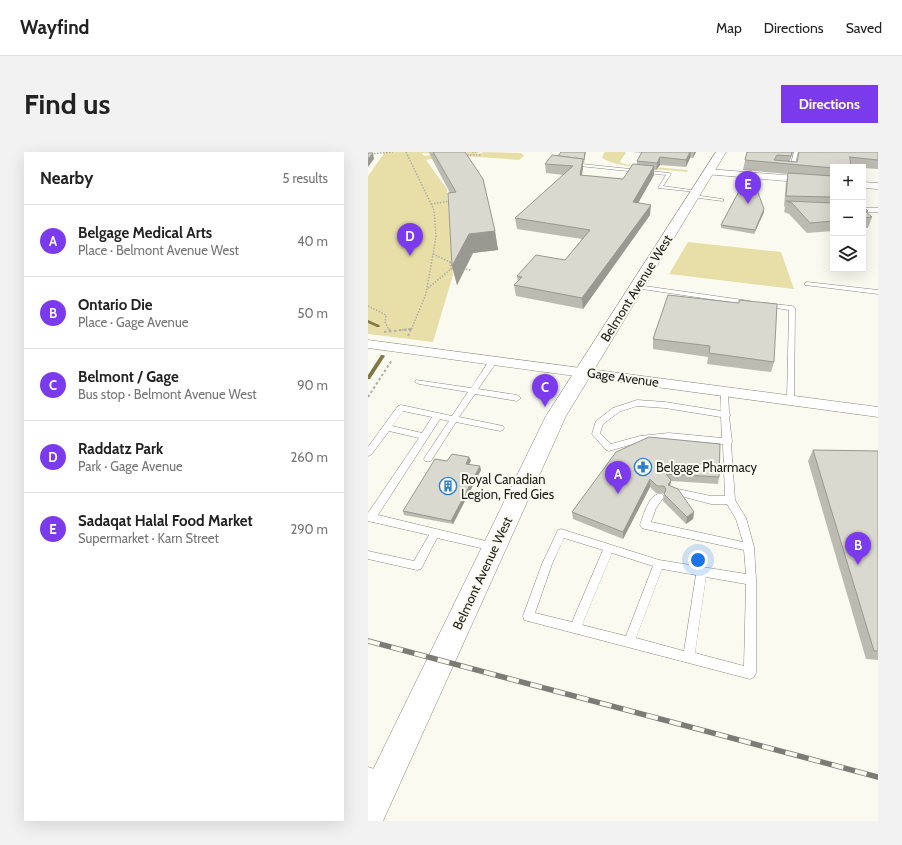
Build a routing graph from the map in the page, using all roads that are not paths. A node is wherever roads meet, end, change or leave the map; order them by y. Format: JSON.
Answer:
{"nodes":[{"id":1,"x":721,"y":152,"type":"edge"},
{"id":2,"x":796,"y":152,"type":"edge"},
{"id":3,"x":568,"y":163,"type":"edge"},
{"id":4,"x":781,"y":168,"type":"edge"},
{"id":5,"x":708,"y":172,"type":"junction"},
{"id":6,"x":830,"y":182,"type":"edge"},
{"id":7,"x":871,"y":186,"type":"edge"},
{"id":8,"x":695,"y":193,"type":"junction"},
{"id":9,"x":878,"y":198,"type":"edge"},
{"id":10,"x":722,"y":200,"type":"dead end"},
{"id":11,"x":866,"y":210,"type":"edge"},
{"id":12,"x":878,"y":210,"type":"edge"},
{"id":13,"x":807,"y":284,"type":"dead end"},
{"id":14,"x":637,"y":287,"type":"junction"},
{"id":15,"x":878,"y":292,"type":"edge"},
{"id":16,"x":368,"y":344,"type":"edge"},
{"id":17,"x":494,"y":360,"type":"junction"},
{"id":18,"x":584,"y":371,"type":"junction"},
{"id":19,"x":419,"y":382,"type":"dead end"},
{"id":20,"x":473,"y":390,"type":"junction"},
{"id":21,"x":724,"y":390,"type":"junction"},
{"id":22,"x":517,"y":398,"type":"dead end"},
{"id":23,"x":791,"y":400,"type":"junction"},
{"id":24,"x":878,"y":412,"type":"edge"},
{"id":25,"x":438,"y":415,"type":"junction"},
{"id":26,"x":727,"y":415,"type":"junction"},
{"id":27,"x":454,"y":419,"type":"junction"},
{"id":28,"x":386,"y":427,"type":"junction"},
{"id":29,"x":500,"y":428,"type":"dead end"},
{"id":30,"x":424,"y":436,"type":"junction"},
{"id":31,"x":728,"y":442,"type":"junction"},
{"id":32,"x":368,"y":453,"type":"edge"},
{"id":33,"x":428,"y":459,"type":"dead end"},
{"id":34,"x":673,"y":491,"type":"edge"},
{"id":35,"x":659,"y":497,"type":"dead end"},
{"id":36,"x":730,"y":500,"type":"junction"},
{"id":37,"x":369,"y":517,"type":"edge"},
{"id":38,"x":435,"y":532,"type":"junction"},
{"id":39,"x":494,"y":547,"type":"junction"},
{"id":40,"x":749,"y":547,"type":"junction"},
{"id":41,"x":609,"y":548,"type":"junction"},
{"id":42,"x":368,"y":555,"type":"edge"},
{"id":43,"x":659,"y":564,"type":"junction"},
{"id":44,"x":702,"y":572,"type":"junction"},
{"id":45,"x":751,"y":580,"type":"junction"},
{"id":46,"x":575,"y":628,"type":"junction"},
{"id":47,"x":629,"y":641,"type":"junction"},
{"id":48,"x":689,"y":656,"type":"junction"},
{"id":49,"x":377,"y":776,"type":"edge"},
{"id":50,"x":368,"y":816,"type":"edge"}],
"edges":[{"from":1,"to":5,"type":"street","name":"Belmont Avenue West"},
{"from":2,"to":4,"type":"lane"},
{"from":3,"to":8,"type":"lane"},
{"from":5,"to":6,"type":"street"},
{"from":5,"to":8,"type":"street","name":"Belmont Avenue West"},
{"from":7,"to":9,"type":"street"},
{"from":8,"to":10,"type":"lane"},
{"from":8,"to":14,"type":"street","name":"Belmont Avenue West"},
{"from":11,"to":12,"type":"lane"},
{"from":13,"to":15,"type":"lane"},
{"from":14,"to":18,"type":"street","name":"Belmont Avenue West"},
{"from":14,"to":23,"type":"lane"},
{"from":16,"to":17,"type":"street","name":"Gage Avenue"},
{"from":17,"to":18,"type":"street","name":"Gage Avenue"},
{"from":17,"to":20,"type":"lane"},
{"from":18,"to":21,"type":"street","name":"Gage Avenue"},
{"from":18,"to":39,"type":"street","name":"Belmont Avenue West"},
{"from":19,"to":20,"type":"lane"},
{"from":20,"to":22,"type":"lane"},
{"from":20,"to":27,"type":"lane"},
{"from":21,"to":23,"type":"street","name":"Gage Avenue"},
{"from":21,"to":26,"type":"lane"},
{"from":23,"to":24,"type":"street","name":"Gage Avenue"},
{"from":25,"to":27,"type":"lane"},
{"from":25,"to":28,"type":"lane"},
{"from":25,"to":30,"type":"lane"},
{"from":26,"to":31,"type":"lane"},
{"from":26,"to":31,"type":"lane"},
{"from":27,"to":29,"type":"lane"},
{"from":27,"to":33,"type":"lane"},
{"from":28,"to":30,"type":"lane"},
{"from":28,"to":32,"type":"lane"},
{"from":30,"to":37,"type":"lane"},
{"from":31,"to":36,"type":"lane"},
{"from":34,"to":36,"type":"lane"},
{"from":35,"to":40,"type":"lane"},
{"from":36,"to":40,"type":"lane"},
{"from":37,"to":38,"type":"lane"},
{"from":38,"to":39,"type":"lane"},
{"from":38,"to":42,"type":"lane"},
{"from":39,"to":49,"type":"street","name":"Belmont Avenue West"},
{"from":40,"to":45,"type":"lane"},
{"from":41,"to":43,"type":"lane"},
{"from":41,"to":46,"type":"lane"},
{"from":41,"to":46,"type":"lane"},
{"from":43,"to":44,"type":"lane"},
{"from":43,"to":47,"type":"lane"},
{"from":44,"to":45,"type":"lane"},
{"from":44,"to":48,"type":"lane"},
{"from":45,"to":48,"type":"lane"},
{"from":46,"to":47,"type":"lane"},
{"from":47,"to":48,"type":"lane"},
{"from":49,"to":50,"type":"street","name":"Belmont Avenue West"}]}
